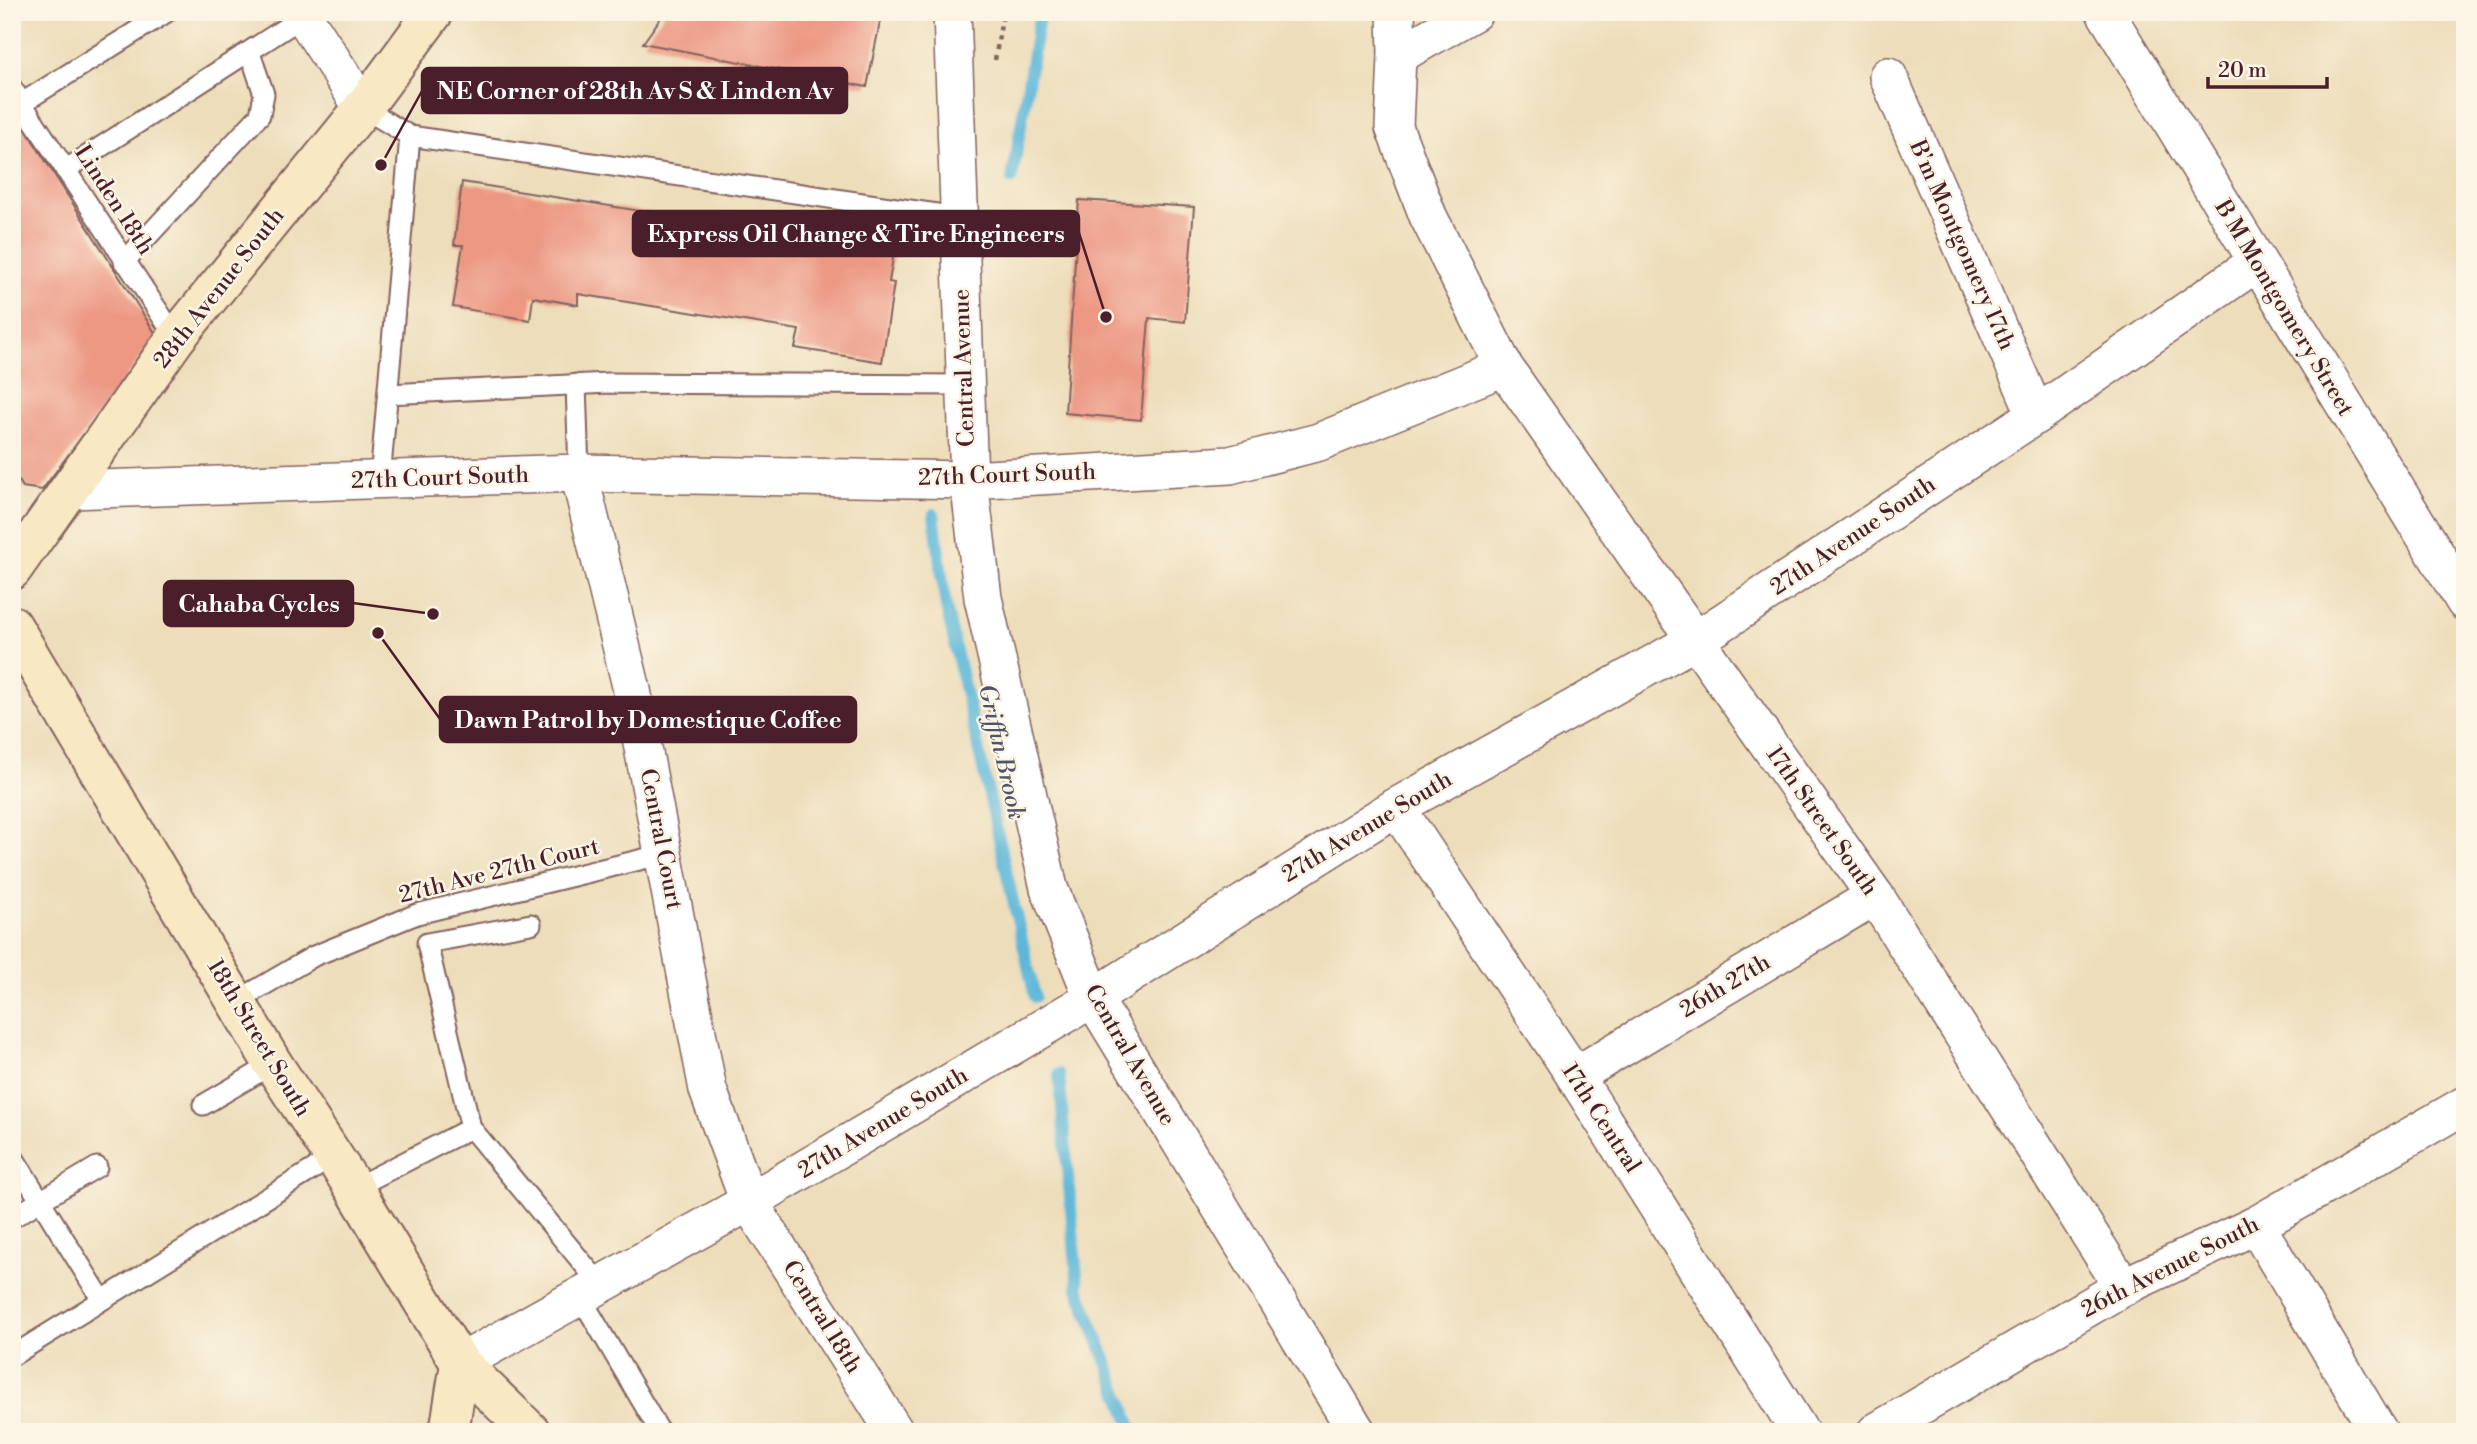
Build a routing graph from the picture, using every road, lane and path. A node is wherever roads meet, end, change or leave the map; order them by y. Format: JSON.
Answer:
{"nodes":[{"id":1,"x":167,"y":12,"type":"edge"},
{"id":2,"x":434,"y":12,"type":"edge"},
{"id":3,"x":952,"y":12,"type":"edge"},
{"id":4,"x":1396,"y":12,"type":"edge"},
{"id":5,"x":1474,"y":12,"type":"edge"},
{"id":6,"x":2105,"y":12,"type":"edge"},
{"id":7,"x":303,"y":14,"type":"edge"},
{"id":8,"x":250,"y":53,"type":"junction"},
{"id":9,"x":1397,"y":56,"type":"junction"},
{"id":10,"x":1888,"y":76,"type":"dead end"},
{"id":11,"x":17,"y":96,"type":"edge"},
{"id":12,"x":363,"y":108,"type":"junction"},
{"id":13,"x":410,"y":136,"type":"junction"},
{"id":14,"x":65,"y":170,"type":"junction"},
{"id":15,"x":957,"y":217,"type":"junction"},
{"id":16,"x":124,"y":262,"type":"junction"},
{"id":17,"x":2256,"y":263,"type":"junction"},
{"id":18,"x":176,"y":338,"type":"junction"},
{"id":19,"x":1504,"y":367,"type":"junction"},
{"id":20,"x":576,"y":384,"type":"junction"},
{"id":21,"x":964,"y":386,"type":"junction"},
{"id":22,"x":388,"y":394,"type":"junction"},
{"id":23,"x":2036,"y":415,"type":"junction"},
{"id":24,"x":579,"y":473,"type":"junction"},
{"id":25,"x":380,"y":480,"type":"junction"},
{"id":26,"x":969,"y":480,"type":"junction"},
{"id":27,"x":69,"y":490,"type":"junction"},
{"id":28,"x":12,"y":570,"type":"edge"},
{"id":29,"x":2465,"y":603,"type":"edge"},
{"id":30,"x":12,"y":625,"type":"edge"},
{"id":31,"x":1696,"y":640,"type":"junction"},
{"id":32,"x":1396,"y":807,"type":"junction"},
{"id":33,"x":664,"y":854,"type":"junction"},
{"id":34,"x":1875,"y":896,"type":"junction"},
{"id":35,"x":438,"y":909,"type":"junction"},
{"id":36,"x":531,"y":924,"type":"dead end"},
{"id":37,"x":444,"y":940,"type":"junction"},
{"id":38,"x":1093,"y":998,"type":"junction"},
{"id":39,"x":237,"y":1000,"type":"junction"},
{"id":40,"x":274,"y":1064,"type":"junction"},
{"id":41,"x":1575,"y":1076,"type":"junction"},
{"id":42,"x":203,"y":1105,"type":"dead end"},
{"id":43,"x":2465,"y":1105,"type":"edge"},
{"id":44,"x":471,"y":1128,"type":"junction"},
{"id":45,"x":12,"y":1155,"type":"edge"},
{"id":46,"x":332,"y":1157,"type":"junction"},
{"id":47,"x":97,"y":1167,"type":"dead end"},
{"id":48,"x":354,"y":1188,"type":"junction"},
{"id":49,"x":40,"y":1201,"type":"junction"},
{"id":50,"x":750,"y":1202,"type":"junction"},
{"id":51,"x":12,"y":1218,"type":"edge"},
{"id":52,"x":2256,"y":1225,"type":"junction"},
{"id":53,"x":2123,"y":1287,"type":"junction"},
{"id":54,"x":590,"y":1290,"type":"junction"},
{"id":55,"x":102,"y":1300,"type":"junction"},
{"id":56,"x":12,"y":1356,"type":"edge"},
{"id":57,"x":460,"y":1363,"type":"junction"},
{"id":58,"x":449,"y":1432,"type":"edge"},
{"id":59,"x":531,"y":1432,"type":"edge"},
{"id":60,"x":660,"y":1432,"type":"edge"},
{"id":61,"x":895,"y":1432,"type":"edge"},
{"id":62,"x":1357,"y":1432,"type":"edge"},
{"id":63,"x":1800,"y":1432,"type":"edge"},
{"id":64,"x":1876,"y":1432,"type":"edge"},
{"id":65,"x":2379,"y":1432,"type":"edge"}],
"edges":[{"from":1,"to":11,"type":"lane"},
{"from":2,"to":12,"type":"main road","name":"28th Avenue South"},
{"from":3,"to":15,"type":"street","name":"Central Avenue"},
{"from":4,"to":9,"type":"street"},
{"from":5,"to":9,"type":"street"},
{"from":6,"to":17,"type":"street","name":"B M Montgomery Street"},
{"from":7,"to":8,"type":"lane"},
{"from":7,"to":12,"type":"street"},
{"from":8,"to":14,"type":"lane"},
{"from":8,"to":16,"type":"lane"},
{"from":9,"to":19,"type":"street"},
{"from":10,"to":23,"type":"street","name":"B'm Montgomery 17th"},
{"from":11,"to":14,"type":"lane","name":"Linden 18th"},
{"from":12,"to":13,"type":"lane"},
{"from":12,"to":18,"type":"main road","name":"28th Avenue South"},
{"from":13,"to":15,"type":"lane"},
{"from":13,"to":22,"type":"lane"},
{"from":14,"to":16,"type":"lane","name":"Linden 18th"},
{"from":15,"to":21,"type":"street","name":"Central Avenue"},
{"from":16,"to":18,"type":"lane","name":"Linden 18th"},
{"from":17,"to":23,"type":"street","name":"27th Avenue South"},
{"from":17,"to":29,"type":"street","name":"B M Montgomery Street"},
{"from":18,"to":27,"type":"main road","name":"28th Avenue South"},
{"from":19,"to":26,"type":"street","name":"27th Court South"},
{"from":19,"to":31,"type":"street","name":"17th Street South"},
{"from":20,"to":21,"type":"lane"},
{"from":20,"to":22,"type":"lane"},
{"from":20,"to":24,"type":"lane"},
{"from":21,"to":26,"type":"street","name":"Central Avenue"},
{"from":22,"to":25,"type":"lane"},
{"from":23,"to":31,"type":"street","name":"27th Avenue South"},
{"from":24,"to":25,"type":"street","name":"27th Court South"},
{"from":24,"to":26,"type":"street","name":"27th Court South"},
{"from":24,"to":33,"type":"street","name":"Central Court"},
{"from":25,"to":27,"type":"street","name":"27th Court South"},
{"from":26,"to":38,"type":"street","name":"Central Avenue"},
{"from":27,"to":28,"type":"main road","name":"28th Avenue South"},
{"from":30,"to":39,"type":"main road","name":"18th Street South"},
{"from":31,"to":32,"type":"street","name":"27th Avenue South"},
{"from":31,"to":34,"type":"street","name":"17th Street South"},
{"from":32,"to":38,"type":"street","name":"27th Avenue South"},
{"from":32,"to":41,"type":"street","name":"17th Central"},
{"from":33,"to":35,"type":"lane","name":"27th Ave 27th Court"},
{"from":33,"to":50,"type":"street","name":"Central Court"},
{"from":34,"to":41,"type":"street","name":"26th 27th"},
{"from":34,"to":53,"type":"street","name":"17th Street South"},
{"from":35,"to":37,"type":"lane"},
{"from":35,"to":39,"type":"lane","name":"27th Ave 27th Court"},
{"from":36,"to":37,"type":"lane"},
{"from":37,"to":44,"type":"lane"},
{"from":38,"to":50,"type":"street","name":"27th Avenue South"},
{"from":38,"to":62,"type":"street","name":"Central Avenue"},
{"from":39,"to":40,"type":"main road","name":"18th Street South"},
{"from":40,"to":42,"type":"lane"},
{"from":40,"to":46,"type":"main road","name":"18th Street South"},
{"from":41,"to":63,"type":"street","name":"17th Central"},
{"from":43,"to":52,"type":"street","name":"26th Avenue South"},
{"from":44,"to":48,"type":"lane"},
{"from":44,"to":54,"type":"lane"},
{"from":45,"to":49,"type":"lane"},
{"from":46,"to":48,"type":"main road","name":"18th Street South"},
{"from":46,"to":55,"type":"lane"},
{"from":47,"to":49,"type":"lane"},
{"from":48,"to":57,"type":"main road","name":"18th Street South"},
{"from":49,"to":51,"type":"lane"},
{"from":49,"to":55,"type":"lane"},
{"from":50,"to":54,"type":"street","name":"27th Avenue South"},
{"from":50,"to":61,"type":"street","name":"Central 18th"},
{"from":52,"to":53,"type":"street","name":"26th Avenue South"},
{"from":52,"to":65,"type":"street"},
{"from":53,"to":64,"type":"street","name":"26th Avenue South"},
{"from":54,"to":57,"type":"street","name":"27th Avenue South"},
{"from":54,"to":60,"type":"lane"},
{"from":55,"to":56,"type":"lane"},
{"from":57,"to":58,"type":"main road"},
{"from":57,"to":59,"type":"main road","name":"18th Street South"}]}
